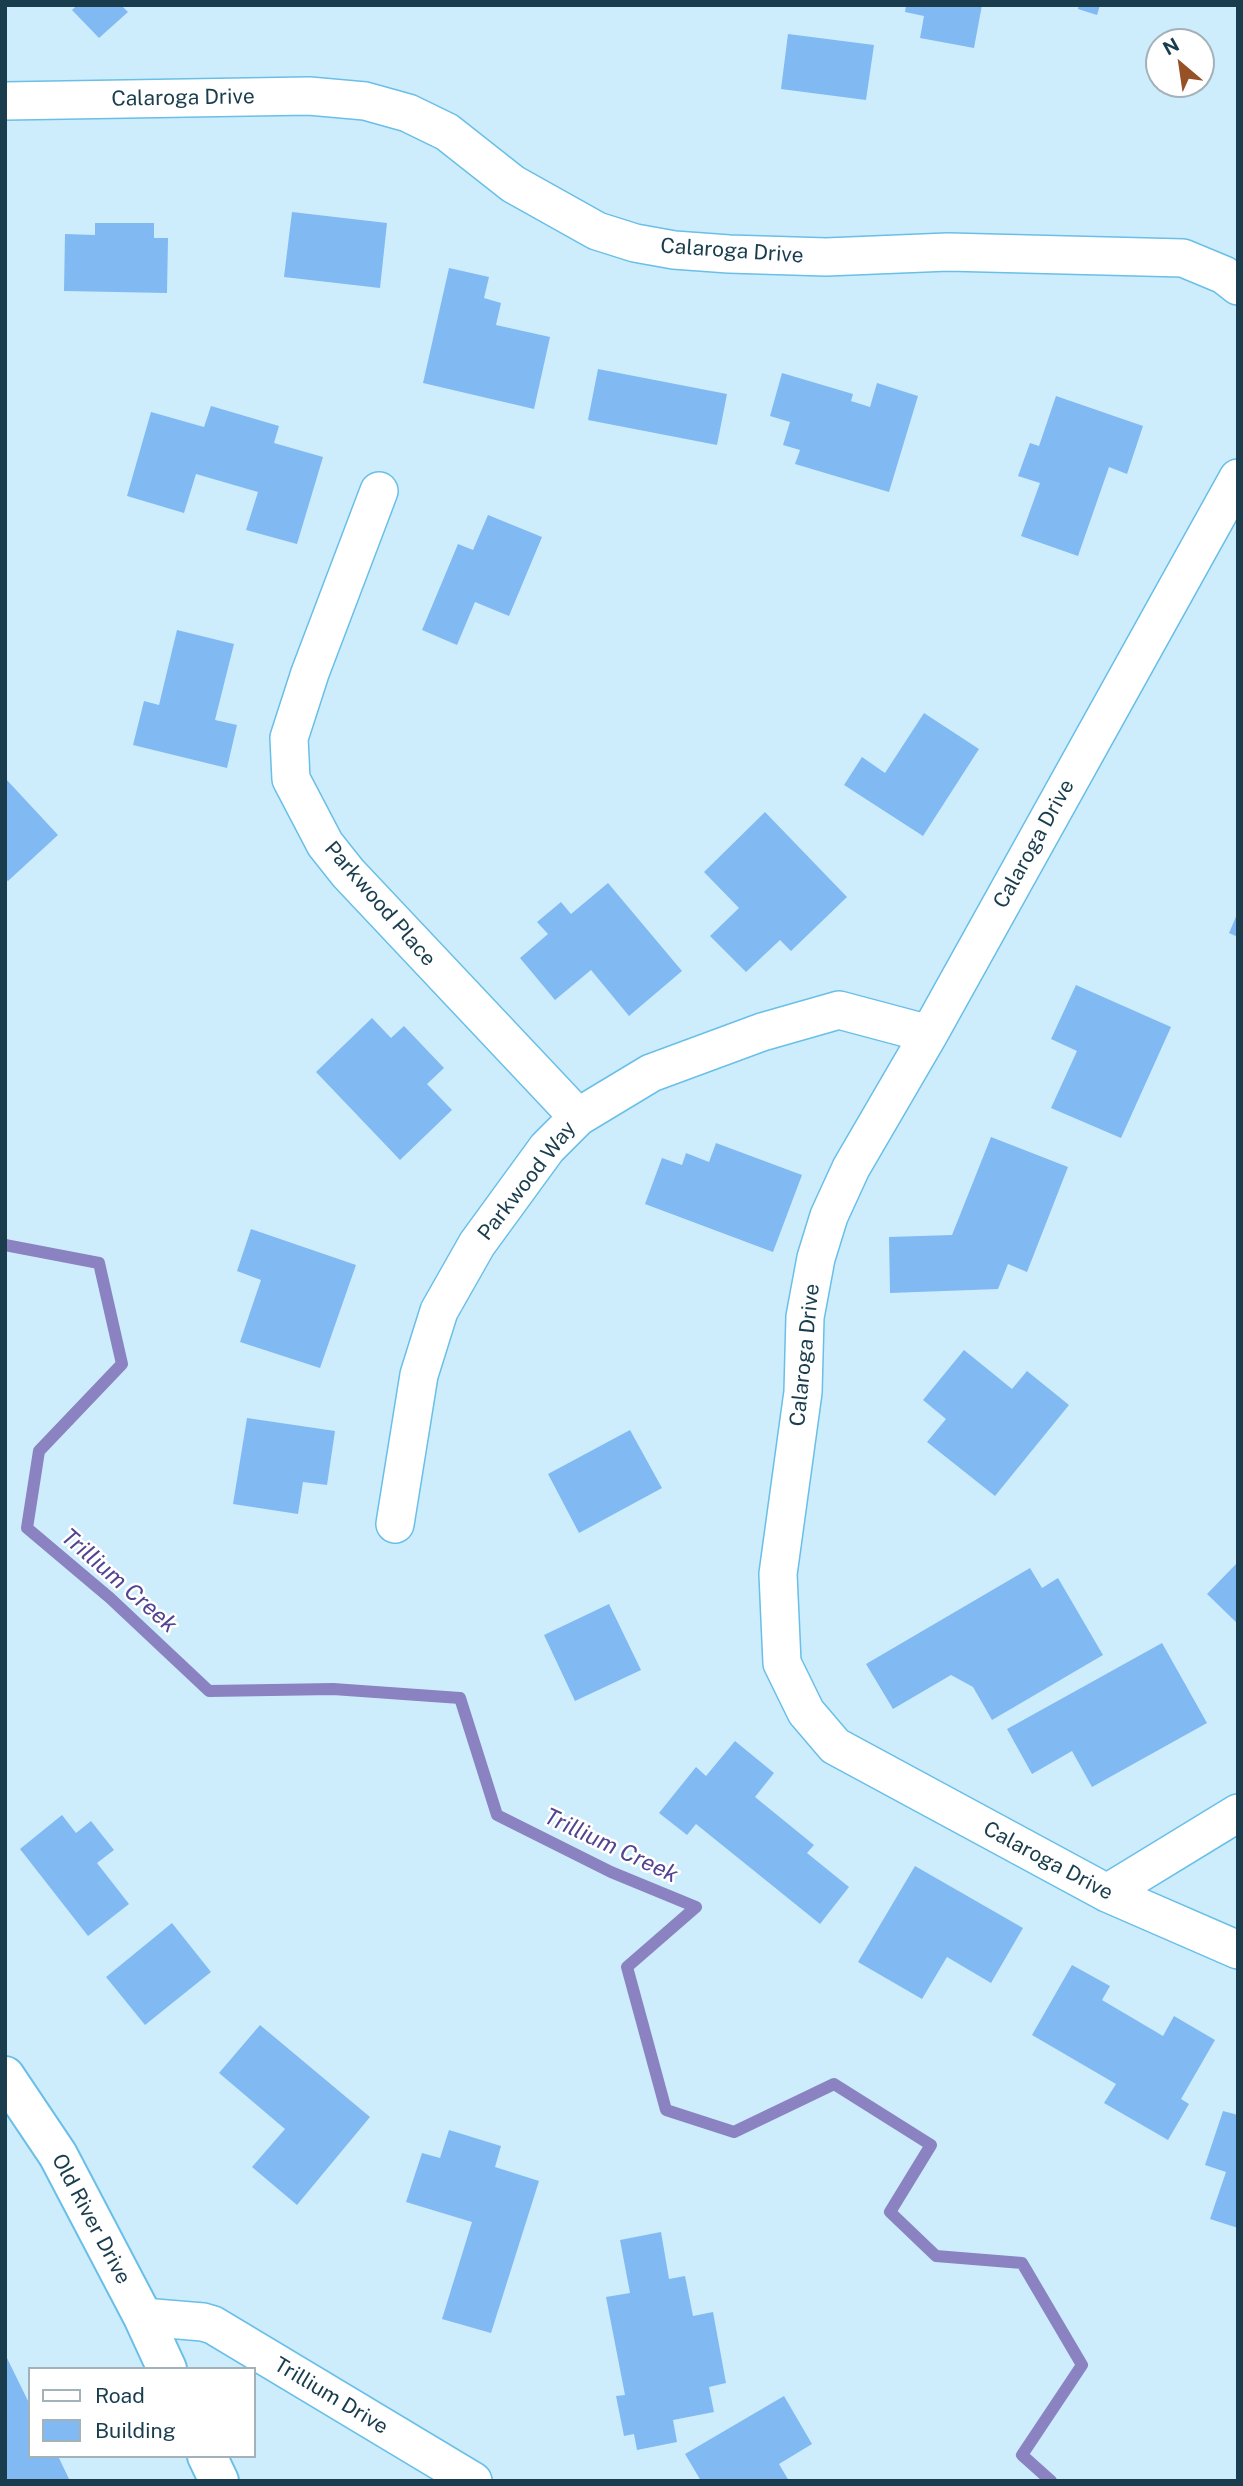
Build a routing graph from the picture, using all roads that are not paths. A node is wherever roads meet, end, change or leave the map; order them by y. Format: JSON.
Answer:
{"nodes":[{"id":1,"x":5,"y":101,"type":"edge"},
{"id":2,"x":1238,"y":286,"type":"edge"},
{"id":3,"x":1238,"y":478,"type":"edge"},
{"id":4,"x":379,"y":491,"type":"dead end"},
{"id":5,"x":929,"y":1034,"type":"junction"},
{"id":6,"x":578,"y":1117,"type":"junction"},
{"id":7,"x":394,"y":1524,"type":"dead end"},
{"id":8,"x":1238,"y":1813,"type":"edge"},
{"id":9,"x":1107,"y":1893,"type":"junction"},
{"id":10,"x":1238,"y":1950,"type":"edge"},
{"id":11,"x":5,"y":2076,"type":"edge"},
{"id":12,"x":143,"y":2317,"type":"junction"},
{"id":13,"x":166,"y":2367,"type":"edge"},
{"id":14,"x":208,"y":2458,"type":"edge"},
{"id":15,"x":219,"y":2481,"type":"edge"},
{"id":16,"x":473,"y":2481,"type":"edge"}],
"edges":[{"from":1,"to":2,"type":"street","name":"Calaroga Drive"},
{"from":3,"to":5,"type":"street","name":"Calaroga Drive"},
{"from":4,"to":6,"type":"street","name":"Parkwood Place"},
{"from":5,"to":6,"type":"street","name":"Parkwood Way"},
{"from":5,"to":9,"type":"street","name":"Calaroga Drive"},
{"from":6,"to":7,"type":"street","name":"Parkwood Way"},
{"from":8,"to":9,"type":"street"},
{"from":9,"to":10,"type":"street","name":"Calaroga Drive"},
{"from":11,"to":12,"type":"street","name":"Old River Drive"},
{"from":12,"to":13,"type":"street","name":"Old River Drive"},
{"from":12,"to":16,"type":"street","name":"Trillium Drive"},
{"from":14,"to":15,"type":"street"}]}
